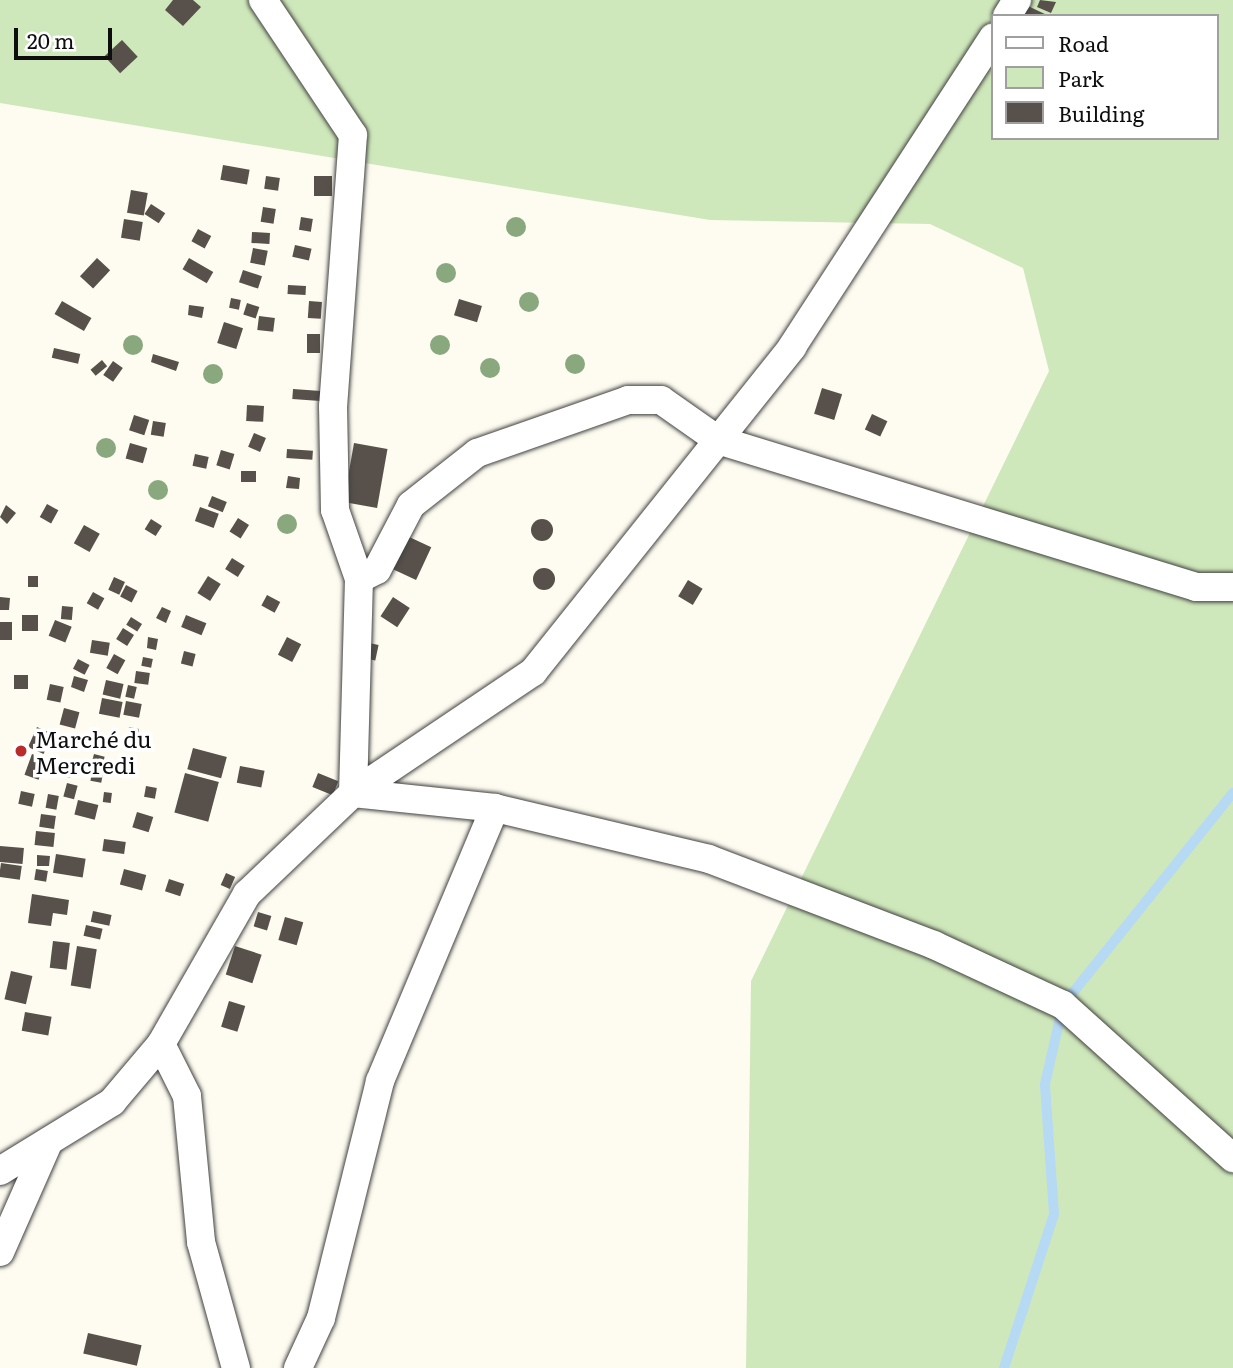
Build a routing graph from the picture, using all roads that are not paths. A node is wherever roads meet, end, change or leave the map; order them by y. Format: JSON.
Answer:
{"nodes":[{"id":1,"x":263,"y":0,"type":"edge"},
{"id":2,"x":992,"y":39,"type":"edge"},
{"id":3,"x":718,"y":440,"type":"junction"},
{"id":4,"x":359,"y":579,"type":"junction"},
{"id":5,"x":1233,"y":587,"type":"edge"},
{"id":6,"x":353,"y":793,"type":"junction"},
{"id":7,"x":495,"y":808,"type":"junction"},
{"id":8,"x":161,"y":1044,"type":"junction"},
{"id":9,"x":49,"y":1141,"type":"junction"},
{"id":10,"x":1233,"y":1158,"type":"edge"},
{"id":11,"x":0,"y":1171,"type":"edge"},
{"id":12,"x":0,"y":1252,"type":"edge"},
{"id":13,"x":236,"y":1368,"type":"edge"},
{"id":14,"x":298,"y":1368,"type":"edge"}],
"edges":[{"from":1,"to":4,"type":"street"},
{"from":2,"to":3,"type":"street"},
{"from":3,"to":4,"type":"street"},
{"from":3,"to":5,"type":"street"},
{"from":3,"to":6,"type":"street"},
{"from":4,"to":6,"type":"street"},
{"from":6,"to":7,"type":"street"},
{"from":6,"to":8,"type":"street"},
{"from":7,"to":10,"type":"street"},
{"from":7,"to":14,"type":"street"},
{"from":8,"to":9,"type":"street"},
{"from":8,"to":13,"type":"street"},
{"from":9,"to":11,"type":"street"},
{"from":9,"to":12,"type":"street"}]}
